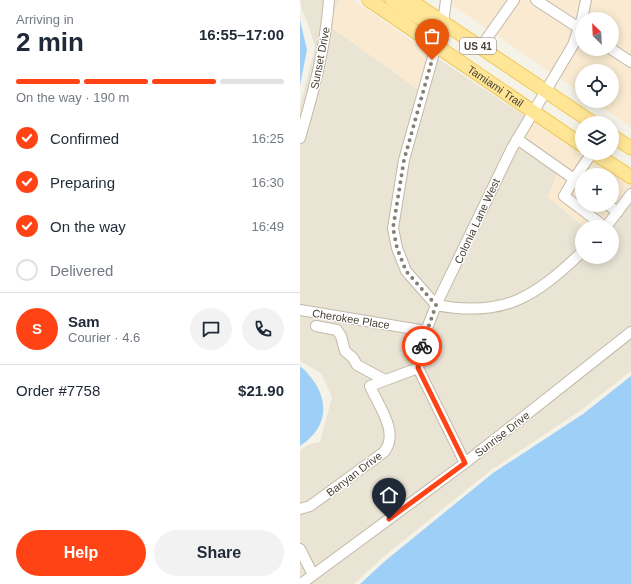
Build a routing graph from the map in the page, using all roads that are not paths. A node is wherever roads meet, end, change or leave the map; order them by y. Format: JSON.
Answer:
{"nodes":[{"id":1,"x":329,"y":0,"type":"edge"},
{"id":2,"x":369,"y":0,"type":"edge"},
{"id":3,"x":392,"y":0,"type":"edge"},
{"id":4,"x":410,"y":0,"type":"edge"},
{"id":5,"x":446,"y":0,"type":"edge"},
{"id":6,"x":514,"y":0,"type":"edge"},
{"id":7,"x":536,"y":0,"type":"edge"},
{"id":8,"x":586,"y":0,"type":"edge"},
{"id":9,"x":584,"y":12,"type":"edge"},
{"id":10,"x":575,"y":21,"type":"edge"},
{"id":11,"x":443,"y":23,"type":"junction"},
{"id":12,"x":575,"y":40,"type":"edge"},
{"id":13,"x":436,"y":46,"type":"junction"},
{"id":14,"x":480,"y":48,"type":"junction"},
{"id":15,"x":619,"y":54,"type":"edge"},
{"id":16,"x":631,"y":62,"type":"edge"},
{"id":17,"x":546,"y":91,"type":"junction"},
{"id":18,"x":534,"y":113,"type":"junction"},
{"id":19,"x":583,"y":116,"type":"edge"},
{"id":20,"x":300,"y":138,"type":"edge"},
{"id":21,"x":517,"y":139,"type":"junction"},
{"id":22,"x":575,"y":140,"type":"edge"},
{"id":23,"x":619,"y":140,"type":"edge"},
{"id":24,"x":631,"y":148,"type":"edge"},
{"id":25,"x":589,"y":160,"type":"edge"},
{"id":26,"x":605,"y":160,"type":"edge"},
{"id":27,"x":631,"y":177,"type":"edge"},
{"id":28,"x":574,"y":179,"type":"junction"},
{"id":29,"x":631,"y":194,"type":"edge"},
{"id":30,"x":619,"y":211,"type":"edge"},
{"id":31,"x":618,"y":212,"type":"edge"},
{"id":32,"x":596,"y":220,"type":"edge"},
{"id":33,"x":611,"y":220,"type":"edge"},
{"id":34,"x":575,"y":258,"type":"edge"},
{"id":35,"x":436,"y":305,"type":"junction"},
{"id":36,"x":300,"y":310,"type":"edge"},
{"id":37,"x":316,"y":326,"type":"dead end"},
{"id":38,"x":426,"y":331,"type":"junction"},
{"id":39,"x":631,"y":332,"type":"edge"},
{"id":40,"x":418,"y":368,"type":"junction"},
{"id":41,"x":385,"y":380,"type":"junction"},
{"id":42,"x":465,"y":463,"type":"junction"},
{"id":43,"x":300,"y":509,"type":"edge"},
{"id":44,"x":300,"y":549,"type":"edge"},
{"id":45,"x":313,"y":575,"type":"junction"},
{"id":46,"x":301,"y":584,"type":"edge"}],
"edges":[{"from":1,"to":20,"type":"street","name":"Sunset Drive"},
{"from":2,"to":13,"type":"main road","name":"Tamiami Trail","number":"US 41"},
{"from":3,"to":11,"type":"main road"},
{"from":4,"to":11,"type":"main road","number":"US 41"},
{"from":5,"to":11,"type":"street"},
{"from":6,"to":14,"type":"street"},
{"from":7,"to":10,"type":"street"},
{"from":8,"to":9,"type":"street","name":"Colonia Lane West"},
{"from":11,"to":14,"type":"main road","number":"US 41"},
{"from":12,"to":17,"type":"street","name":"Colonia Lane West"},
{"from":13,"to":18,"type":"main road","name":"Tamiami Trail","number":"US 41"},
{"from":13,"to":35,"type":"street"},
{"from":14,"to":17,"type":"main road","number":"US 41"},
{"from":15,"to":16,"type":"street"},
{"from":17,"to":18,"type":"street","name":"Colonia Lane West"},
{"from":17,"to":19,"type":"main road","number":"US 41"},
{"from":18,"to":21,"type":"street","name":"Colonia Lane West"},
{"from":18,"to":22,"type":"main road","name":"Tamiami Trail","number":"US 41"},
{"from":21,"to":28,"type":"street"},
{"from":21,"to":35,"type":"street","name":"Colonia Lane West"},
{"from":23,"to":24,"type":"main road"},
{"from":25,"to":28,"type":"street"},
{"from":26,"to":27,"type":"main road"},
{"from":28,"to":32,"type":"street"},
{"from":29,"to":30,"type":"street"},
{"from":31,"to":33,"type":"street"},
{"from":34,"to":35,"type":"street"},
{"from":35,"to":38,"type":"street","name":"Colonia Lane West"},
{"from":36,"to":38,"type":"street","name":"Cherokee Place"},
{"from":37,"to":41,"type":"street"},
{"from":38,"to":40,"type":"street","name":"Colonia Lane West"},
{"from":39,"to":42,"type":"street","name":"Sunrise Drive"},
{"from":40,"to":41,"type":"street","name":"Banyan Drive"},
{"from":40,"to":42,"type":"street"},
{"from":41,"to":43,"type":"street","name":"Banyan Drive"},
{"from":42,"to":45,"type":"street","name":"Sunrise Drive"},
{"from":44,"to":45,"type":"street"},
{"from":45,"to":46,"type":"street","name":"Sunrise Drive"}]}
